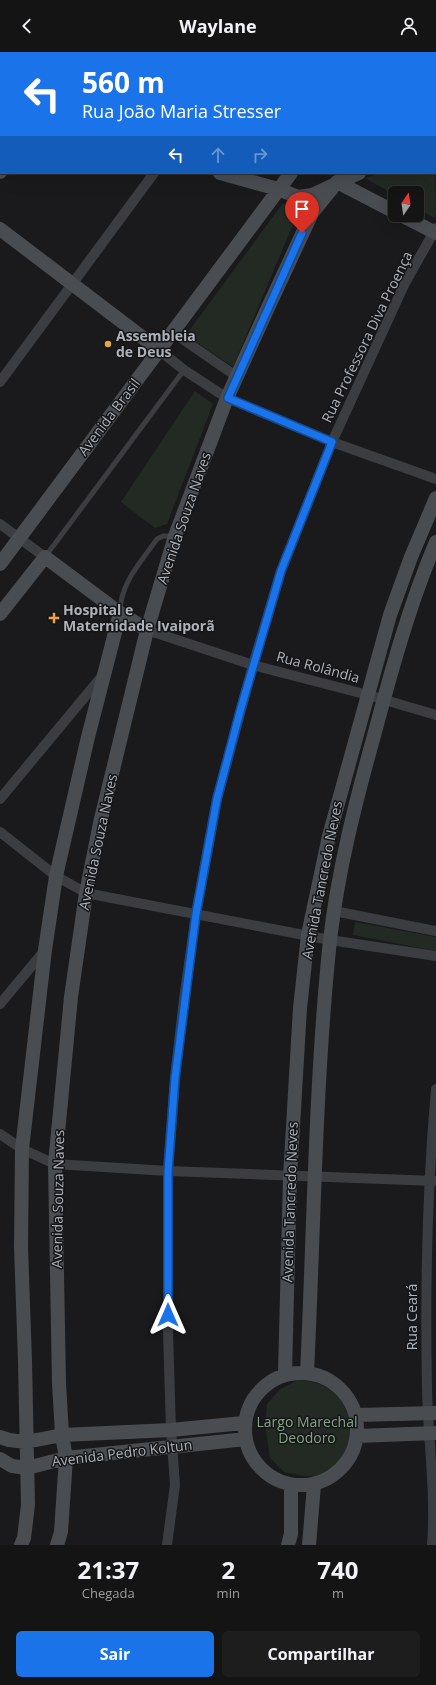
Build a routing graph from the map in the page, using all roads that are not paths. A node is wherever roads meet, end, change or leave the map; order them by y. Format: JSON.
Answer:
{"nodes":[{"id":1,"x":153,"y":174,"type":"edge"},
{"id":2,"x":224,"y":174,"type":"edge"},
{"id":3,"x":290,"y":174,"type":"edge"},
{"id":4,"x":353,"y":174,"type":"edge"},
{"id":5,"x":335,"y":177,"type":"edge"},
{"id":6,"x":278,"y":189,"type":"junction"},
{"id":7,"x":388,"y":208,"type":"edge"},
{"id":8,"x":416,"y":222,"type":"edge"},
{"id":9,"x":0,"y":229,"type":"edge"},
{"id":10,"x":435,"y":231,"type":"edge"},
{"id":11,"x":73,"y":284,"type":"junction"},
{"id":12,"x":172,"y":332,"type":"junction"},
{"id":13,"x":159,"y":350,"type":"junction"},
{"id":14,"x":184,"y":370,"type":"junction"},
{"id":15,"x":236,"y":376,"type":"junction"},
{"id":16,"x":0,"y":382,"type":"edge"},
{"id":17,"x":228,"y":398,"type":"junction"},
{"id":18,"x":332,"y":442,"type":"junction"},
{"id":19,"x":436,"y":480,"type":"edge"},
{"id":20,"x":436,"y":498,"type":"edge"},
{"id":21,"x":0,"y":524,"type":"edge"},
{"id":22,"x":175,"y":536,"type":"junction"},
{"id":23,"x":19,"y":539,"type":"junction"},
{"id":24,"x":436,"y":542,"type":"edge"},
{"id":25,"x":45,"y":556,"type":"junction"},
{"id":26,"x":0,"y":564,"type":"edge"},
{"id":27,"x":120,"y":613,"type":"junction"},
{"id":28,"x":0,"y":614,"type":"edge"},
{"id":29,"x":147,"y":630,"type":"junction"},
{"id":30,"x":253,"y":665,"type":"junction"},
{"id":31,"x":103,"y":675,"type":"junction"},
{"id":32,"x":368,"y":695,"type":"junction"},
{"id":33,"x":384,"y":699,"type":"junction"},
{"id":34,"x":436,"y":715,"type":"edge"},
{"id":35,"x":0,"y":799,"type":"edge"},
{"id":36,"x":0,"y":832,"type":"edge"},
{"id":37,"x":56,"y":876,"type":"junction"},
{"id":38,"x":86,"y":894,"type":"junction"},
{"id":39,"x":334,"y":911,"type":"junction"},
{"id":40,"x":196,"y":914,"type":"junction"},
{"id":41,"x":436,"y":931,"type":"edge"},
{"id":42,"x":308,"y":936,"type":"junction"},
{"id":43,"x":330,"y":940,"type":"junction"},
{"id":44,"x":45,"y":950,"type":"junction"},
{"id":45,"x":436,"y":956,"type":"edge"},
{"id":46,"x":0,"y":1004,"type":"edge"},
{"id":47,"x":436,"y":1089,"type":"edge"},
{"id":48,"x":0,"y":1134,"type":"edge"},
{"id":49,"x":22,"y":1149,"type":"junction"},
{"id":50,"x":55,"y":1164,"type":"junction"},
{"id":51,"x":168,"y":1171,"type":"junction"},
{"id":52,"x":290,"y":1176,"type":"junction"},
{"id":53,"x":315,"y":1176,"type":"junction"},
{"id":54,"x":433,"y":1181,"type":"edge"},
{"id":55,"x":285,"y":1373,"type":"junction"},
{"id":56,"x":307,"y":1373,"type":"junction"},
{"id":57,"x":432,"y":1413,"type":"edge"},
{"id":58,"x":356,"y":1415,"type":"junction"},
{"id":59,"x":243,"y":1423,"type":"junction"},
{"id":60,"x":171,"y":1430,"type":"junction"},
{"id":61,"x":433,"y":1433,"type":"edge"},
{"id":62,"x":62,"y":1435,"type":"junction"},
{"id":63,"x":357,"y":1436,"type":"junction"},
{"id":64,"x":0,"y":1437,"type":"edge"},
{"id":65,"x":246,"y":1439,"type":"junction"},
{"id":66,"x":26,"y":1442,"type":"junction"},
{"id":67,"x":173,"y":1446,"type":"junction"},
{"id":68,"x":66,"y":1458,"type":"junction"},
{"id":69,"x":0,"y":1459,"type":"edge"},
{"id":70,"x":27,"y":1468,"type":"junction"},
{"id":71,"x":291,"y":1485,"type":"junction"},
{"id":72,"x":314,"y":1485,"type":"junction"},
{"id":73,"x":21,"y":1545,"type":"edge"},
{"id":74,"x":57,"y":1545,"type":"edge"},
{"id":75,"x":167,"y":1545,"type":"edge"},
{"id":76,"x":288,"y":1545,"type":"edge"},
{"id":77,"x":309,"y":1545,"type":"edge"},
{"id":78,"x":432,"y":1545,"type":"edge"}],
"edges":[{"from":1,"to":11,"type":"street"},
{"from":2,"to":6,"type":"street"},
{"from":3,"to":6,"type":"street","name":"Avenida Brasil"},
{"from":4,"to":5,"type":"street"},
{"from":5,"to":6,"type":"street"},
{"from":5,"to":7,"type":"street"},
{"from":5,"to":15,"type":"street","name":"Avenida Souza Naves"},
{"from":6,"to":12,"type":"street","name":"Avenida Brasil"},
{"from":8,"to":10,"type":"street"},
{"from":9,"to":11,"type":"street"},
{"from":10,"to":18,"type":"street","name":"Rua Professora Diva Proença"},
{"from":11,"to":13,"type":"street"},
{"from":11,"to":16,"type":"street"},
{"from":12,"to":13,"type":"street","name":"Avenida Brasil"},
{"from":12,"to":15,"type":"street"},
{"from":13,"to":14,"type":"street"},
{"from":13,"to":23,"type":"street","name":"Avenida Brasil"},
{"from":14,"to":17,"type":"street"},
{"from":14,"to":25,"type":"lane"},
{"from":15,"to":17,"type":"street","name":"Avenida Souza Naves"},
{"from":17,"to":18,"type":"street"},
{"from":17,"to":22,"type":"street","name":"Avenida Souza Naves"},
{"from":18,"to":19,"type":"street"},
{"from":18,"to":30,"type":"street","name":"Rua Professora Diva Proença"},
{"from":20,"to":32,"type":"street","name":"Avenida Tancredo Neves"},
{"from":21,"to":23,"type":"street"},
{"from":22,"to":27,"type":"lane"},
{"from":22,"to":29,"type":"street","name":"Avenida Souza Naves"},
{"from":23,"to":25,"type":"street"},
{"from":23,"to":26,"type":"street","name":"Avenida Brasil"},
{"from":24,"to":33,"type":"street","name":"Avenida Tancredo Neves"},
{"from":25,"to":27,"type":"street"},
{"from":25,"to":28,"type":"street"},
{"from":27,"to":29,"type":"street"},
{"from":27,"to":31,"type":"street"},
{"from":29,"to":30,"type":"street","name":"Rua Rolândia"},
{"from":29,"to":38,"type":"street","name":"Avenida Souza Naves"},
{"from":30,"to":32,"type":"street","name":"Rua Rolândia"},
{"from":30,"to":40,"type":"street","name":"Rua Professora Diva Proença"},
{"from":31,"to":35,"type":"street"},
{"from":31,"to":37,"type":"street"},
{"from":32,"to":33,"type":"street","name":"Rua Rolândia"},
{"from":32,"to":42,"type":"street","name":"Avenida Tancredo Neves"},
{"from":33,"to":34,"type":"street","name":"Rua Rolândia"},
{"from":33,"to":39,"type":"street","name":"Avenida Tancredo Neves"},
{"from":36,"to":37,"type":"street"},
{"from":37,"to":38,"type":"street"},
{"from":37,"to":44,"type":"street"},
{"from":38,"to":40,"type":"street"},
{"from":38,"to":50,"type":"street","name":"Avenida Souza Naves"},
{"from":39,"to":41,"type":"street"},
{"from":39,"to":43,"type":"street","name":"Avenida Tancredo Neves"},
{"from":40,"to":42,"type":"street"},
{"from":40,"to":51,"type":"street","name":"Rua Professora Diva Proença"},
{"from":42,"to":43,"type":"street"},
{"from":42,"to":52,"type":"street","name":"Avenida Tancredo Neves"},
{"from":43,"to":45,"type":"street"},
{"from":43,"to":53,"type":"street","name":"Avenida Tancredo Neves"},
{"from":44,"to":46,"type":"street"},
{"from":44,"to":49,"type":"street"},
{"from":47,"to":54,"type":"street","name":"Rua Ceará"},
{"from":48,"to":49,"type":"street"},
{"from":49,"to":50,"type":"street"},
{"from":49,"to":66,"type":"street"},
{"from":50,"to":51,"type":"street"},
{"from":50,"to":62,"type":"street","name":"Avenida Souza Naves"},
{"from":51,"to":52,"type":"street"},
{"from":51,"to":60,"type":"street","name":"Rua Professora Diva Proença"},
{"from":52,"to":53,"type":"street"},
{"from":52,"to":55,"type":"street","name":"Avenida Tancredo Neves"},
{"from":53,"to":54,"type":"street"},
{"from":53,"to":56,"type":"street","name":"Avenida Tancredo Neves"},
{"from":54,"to":57,"type":"street","name":"Rua Ceará"},
{"from":55,"to":56,"type":"street"},
{"from":55,"to":59,"type":"street"},
{"from":56,"to":58,"type":"street"},
{"from":57,"to":58,"type":"street"},
{"from":57,"to":61,"type":"street","name":"Rua Ceará"},
{"from":58,"to":63,"type":"street"},
{"from":59,"to":60,"type":"street","name":"Avenida Pedro Koltun"},
{"from":59,"to":65,"type":"street"},
{"from":60,"to":62,"type":"street","name":"Avenida Pedro Koltun"},
{"from":60,"to":67,"type":"street","name":"Rua Professora Diva Proença"},
{"from":61,"to":63,"type":"street"},
{"from":61,"to":78,"type":"street","name":"Rua Ceará"},
{"from":62,"to":66,"type":"street","name":"Avenida Pedro Koltun"},
{"from":62,"to":68,"type":"street","name":"Avenida Souza Naves"},
{"from":63,"to":72,"type":"street"},
{"from":64,"to":66,"type":"street","name":"Avenida Pedro Koltun"},
{"from":65,"to":67,"type":"street","name":"Avenida Pedro Koltun"},
{"from":65,"to":71,"type":"street"},
{"from":66,"to":70,"type":"street"},
{"from":67,"to":68,"type":"street","name":"Avenida Pedro Koltun"},
{"from":67,"to":75,"type":"street","name":"Rua Professora Diva Proença"},
{"from":68,"to":70,"type":"street","name":"Avenida Pedro Koltun"},
{"from":68,"to":74,"type":"street","name":"Avenida Souza Naves"},
{"from":69,"to":70,"type":"street","name":"Avenida Pedro Koltun"},
{"from":70,"to":73,"type":"street"},
{"from":71,"to":72,"type":"street"},
{"from":71,"to":76,"type":"street"},
{"from":72,"to":77,"type":"street"}]}
